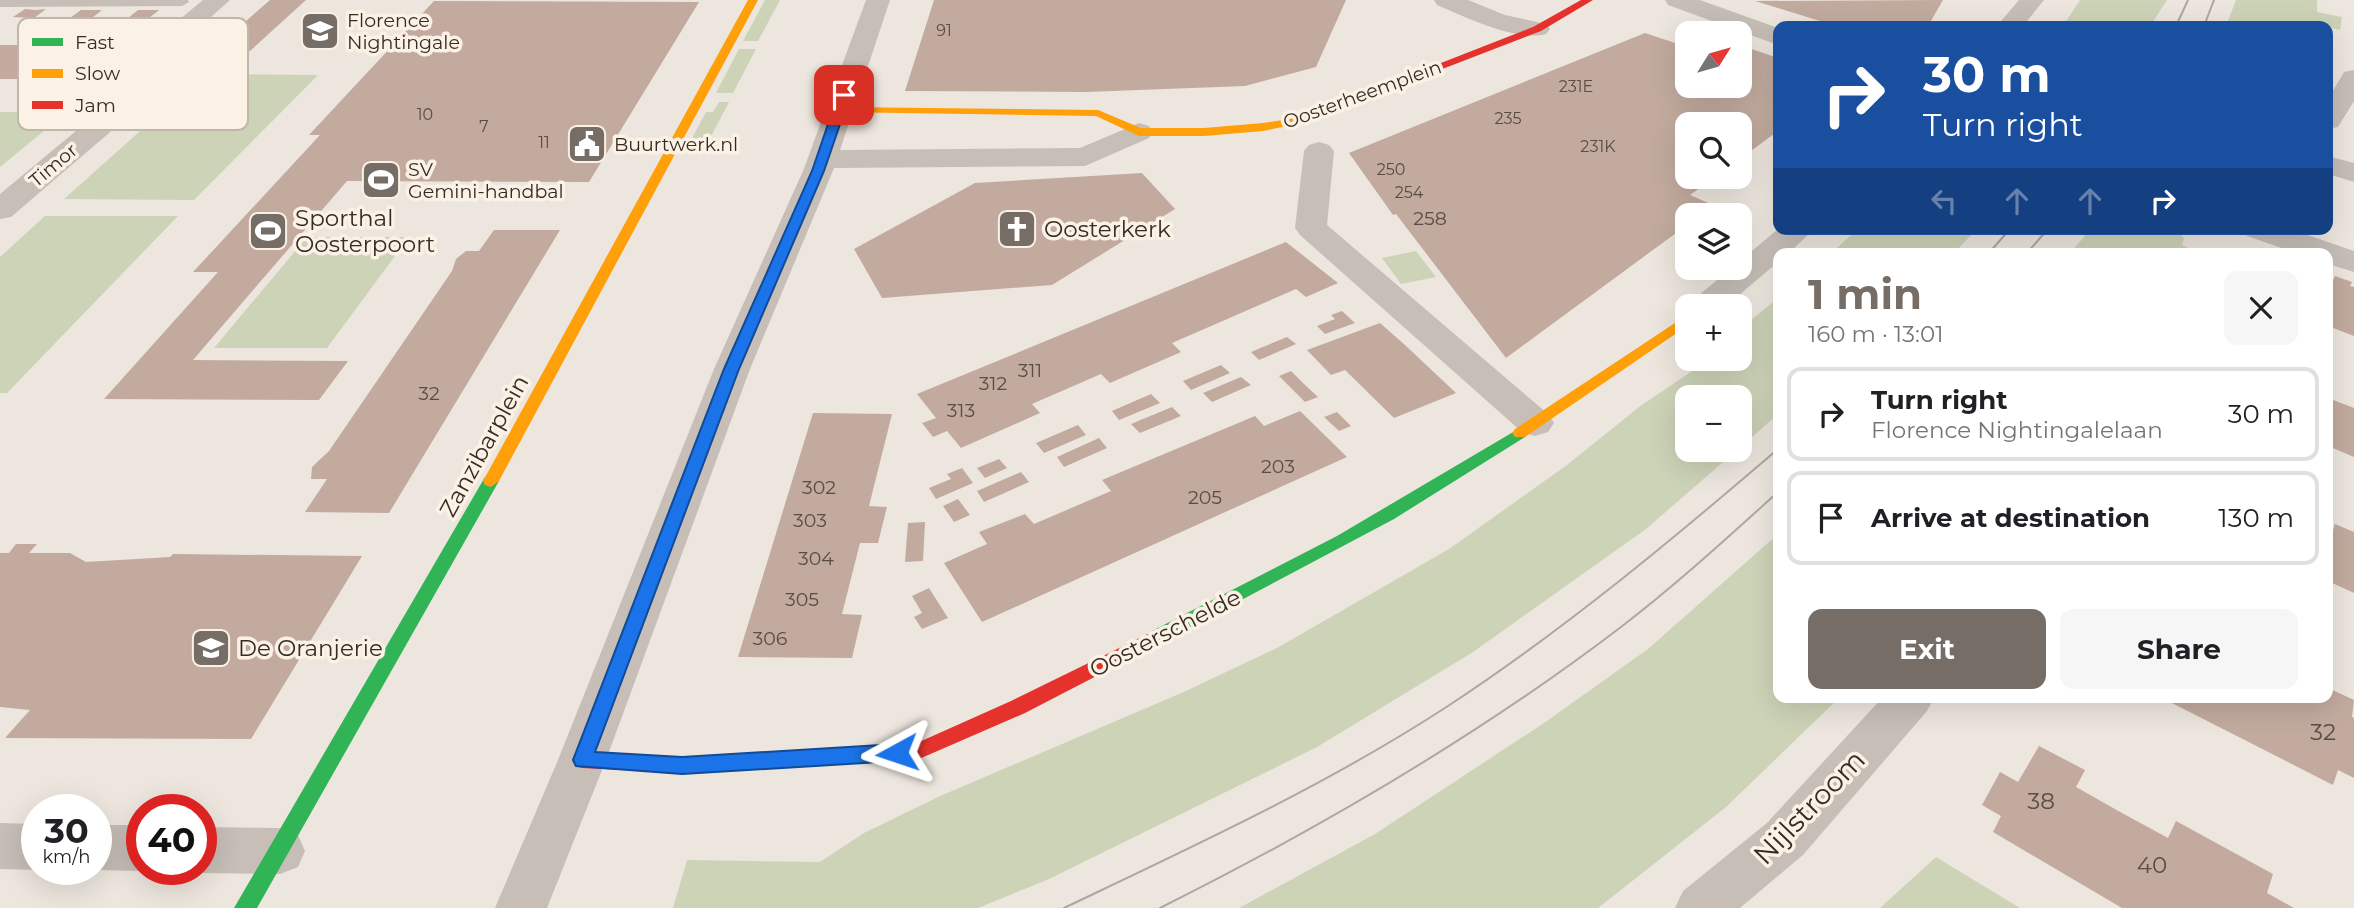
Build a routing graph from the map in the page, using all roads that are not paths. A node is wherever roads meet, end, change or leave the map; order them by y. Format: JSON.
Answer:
{"nodes":[{"id":1,"x":218,"y":0,"type":"edge"},
{"id":2,"x":753,"y":0,"type":"edge"},
{"id":3,"x":878,"y":0,"type":"edge"},
{"id":4,"x":1446,"y":0,"type":"edge"},
{"id":5,"x":1588,"y":0,"type":"edge"},
{"id":6,"x":1677,"y":0,"type":"edge"},
{"id":7,"x":2032,"y":0,"type":"edge"},
{"id":8,"x":182,"y":2,"type":"dead end"},
{"id":9,"x":0,"y":3,"type":"edge"},
{"id":10,"x":197,"y":18,"type":"edge"},
{"id":11,"x":2014,"y":21,"type":"edge"},
{"id":12,"x":1537,"y":29,"type":"junction"},
{"id":13,"x":1773,"y":35,"type":"edge"},
{"id":14,"x":2354,"y":78,"type":"edge"},
{"id":15,"x":839,"y":110,"type":"junction"},
{"id":16,"x":2333,"y":113,"type":"edge"},
{"id":17,"x":95,"y":130,"type":"edge"},
{"id":18,"x":1139,"y":132,"type":"junction"},
{"id":19,"x":1319,"y":151,"type":"dead end"},
{"id":20,"x":822,"y":159,"type":"junction"},
{"id":21,"x":2333,"y":166,"type":"edge"},
{"id":22,"x":2354,"y":173,"type":"edge"},
{"id":23,"x":0,"y":210,"type":"edge"},
{"id":24,"x":1791,"y":235,"type":"edge"},
{"id":25,"x":2274,"y":235,"type":"edge"},
{"id":26,"x":1775,"y":248,"type":"edge"},
{"id":27,"x":2312,"y":248,"type":"edge"},
{"id":28,"x":1773,"y":250,"type":"edge"},
{"id":29,"x":2333,"y":255,"type":"edge"},
{"id":30,"x":2354,"y":262,"type":"edge"},
{"id":31,"x":1720,"y":294,"type":"edge"},
{"id":32,"x":1675,"y":327,"type":"edge"},
{"id":33,"x":1535,"y":423,"type":"junction"},
{"id":34,"x":1907,"y":703,"type":"edge"},
{"id":35,"x":583,"y":760,"type":"junction"},
{"id":36,"x":0,"y":846,"type":"edge"},
{"id":37,"x":21,"y":846,"type":"edge"},
{"id":38,"x":217,"y":850,"type":"edge"},
{"id":39,"x":280,"y":851,"type":"junction"},
{"id":40,"x":245,"y":908,"type":"edge"},
{"id":41,"x":521,"y":908,"type":"edge"},
{"id":42,"x":1701,"y":908,"type":"edge"}],
"edges":[{"from":1,"to":10,"type":"street","name":"Timor"},
{"from":2,"to":39,"type":"street","name":"Zanzibarplein"},
{"from":3,"to":15,"type":"street"},
{"from":4,"to":12,"type":"street"},
{"from":5,"to":12,"type":"street","name":"Oosterheemplein"},
{"from":6,"to":13,"type":"street"},
{"from":7,"to":11,"type":"street"},
{"from":8,"to":9,"type":"lane"},
{"from":12,"to":18,"type":"street","name":"Oosterheemplein"},
{"from":14,"to":16,"type":"street"},
{"from":15,"to":18,"type":"street","name":"Oosterheemplein"},
{"from":15,"to":20,"type":"street"},
{"from":17,"to":23,"type":"street","name":"Timor"},
{"from":18,"to":20,"type":"street","name":"Oosterheemplein"},
{"from":19,"to":33,"type":"street","name":"Oosterheemplein"},
{"from":20,"to":35,"type":"street"},
{"from":21,"to":22,"type":"street"},
{"from":24,"to":26,"type":"street"},
{"from":25,"to":27,"type":"street"},
{"from":28,"to":31,"type":"street"},
{"from":29,"to":30,"type":"street"},
{"from":32,"to":33,"type":"street","name":"Oosterschelde"},
{"from":33,"to":35,"type":"street","name":"Oosterschelde"},
{"from":34,"to":42,"type":"street","name":"Nijlstroom"},
{"from":35,"to":41,"type":"street"},
{"from":36,"to":37,"type":"street"},
{"from":38,"to":39,"type":"street"},
{"from":39,"to":40,"type":"street","name":"Zanzibarplein"}]}
